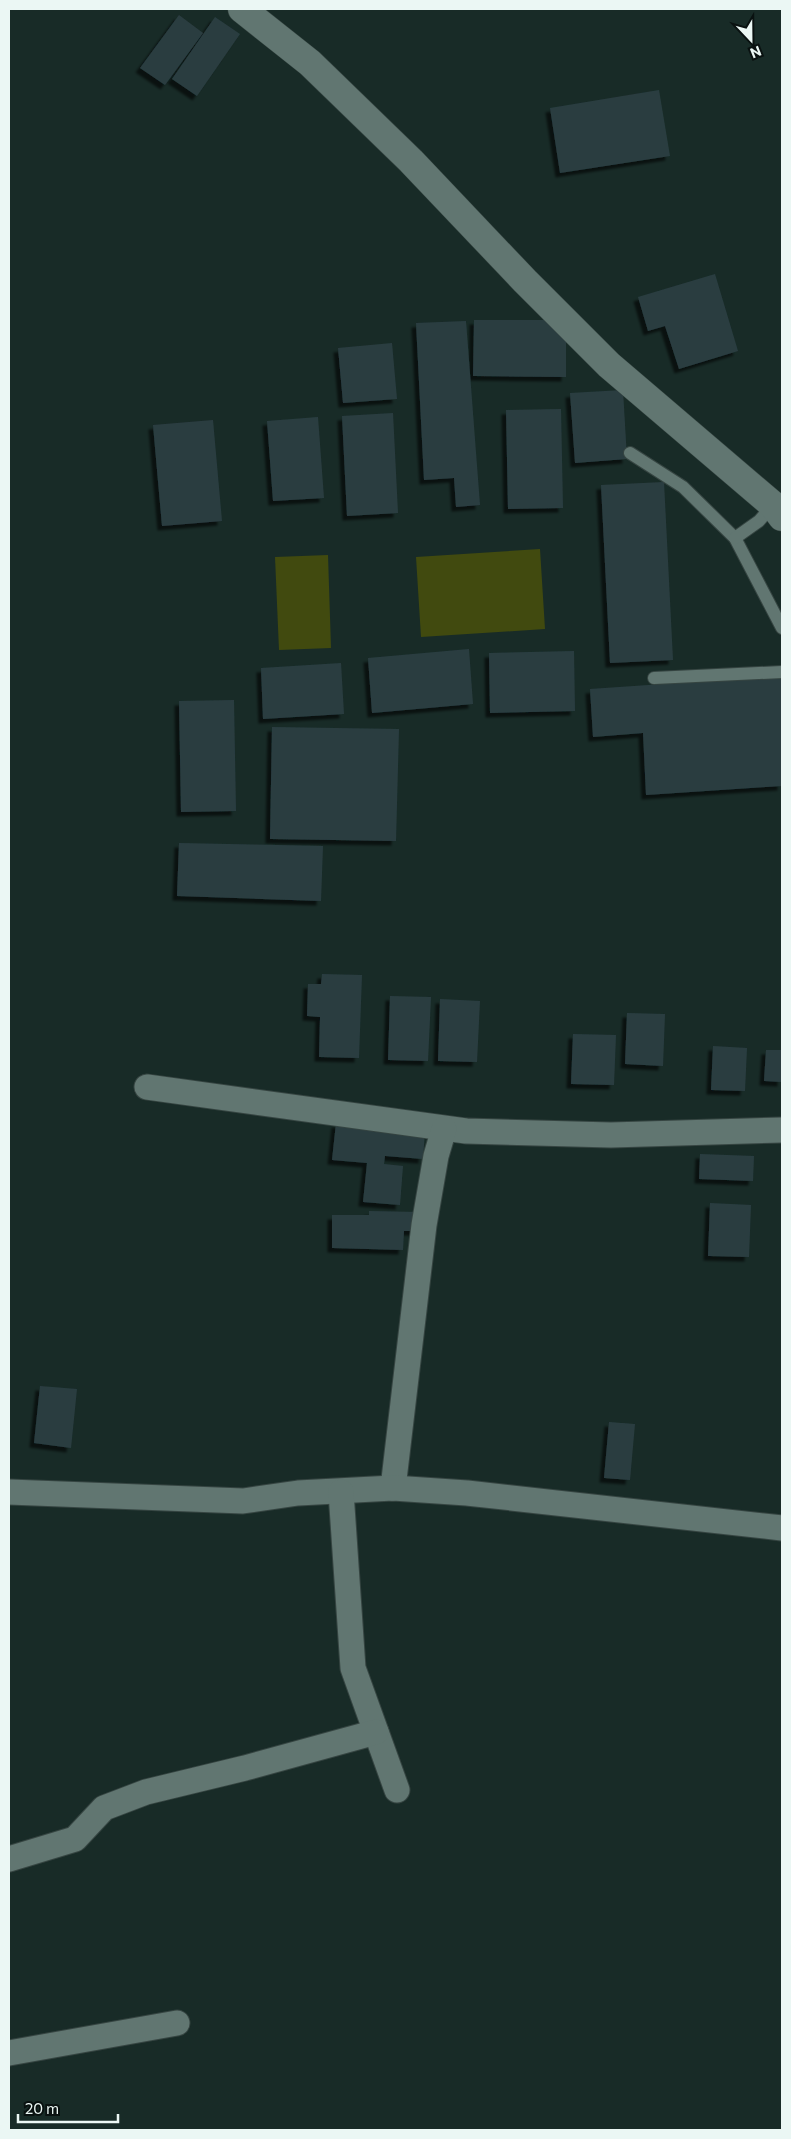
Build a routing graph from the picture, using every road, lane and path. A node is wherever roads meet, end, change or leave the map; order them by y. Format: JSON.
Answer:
{"nodes":[{"id":1,"x":242,"y":9,"type":"edge"},
{"id":2,"x":630,"y":454,"type":"dead end"},
{"id":3,"x":778,"y":511,"type":"edge"},
{"id":4,"x":735,"y":538,"type":"junction"},
{"id":5,"x":782,"y":628,"type":"edge"},
{"id":6,"x":782,"y":672,"type":"edge"},
{"id":7,"x":654,"y":678,"type":"dead end"},
{"id":8,"x":147,"y":1087,"type":"dead end"},
{"id":9,"x":444,"y":1129,"type":"junction"},
{"id":10,"x":782,"y":1130,"type":"edge"},
{"id":11,"x":393,"y":1488,"type":"junction"},
{"id":12,"x":9,"y":1492,"type":"edge"},
{"id":13,"x":341,"y":1492,"type":"junction"},
{"id":14,"x":782,"y":1528,"type":"edge"},
{"id":15,"x":376,"y":1732,"type":"junction"},
{"id":16,"x":397,"y":1790,"type":"dead end"},
{"id":17,"x":9,"y":1859,"type":"edge"},
{"id":18,"x":177,"y":2023,"type":"dead end"},
{"id":19,"x":9,"y":2053,"type":"edge"}],
"edges":[{"from":1,"to":3,"type":"street"},
{"from":2,"to":4,"type":"lane"},
{"from":3,"to":4,"type":"lane"},
{"from":4,"to":5,"type":"lane"},
{"from":6,"to":7,"type":"lane"},
{"from":8,"to":9,"type":"street"},
{"from":9,"to":10,"type":"street"},
{"from":9,"to":11,"type":"street"},
{"from":11,"to":13,"type":"street"},
{"from":11,"to":14,"type":"street"},
{"from":12,"to":13,"type":"street"},
{"from":13,"to":15,"type":"street"},
{"from":15,"to":16,"type":"street"},
{"from":15,"to":17,"type":"street"},
{"from":18,"to":19,"type":"street"}]}
